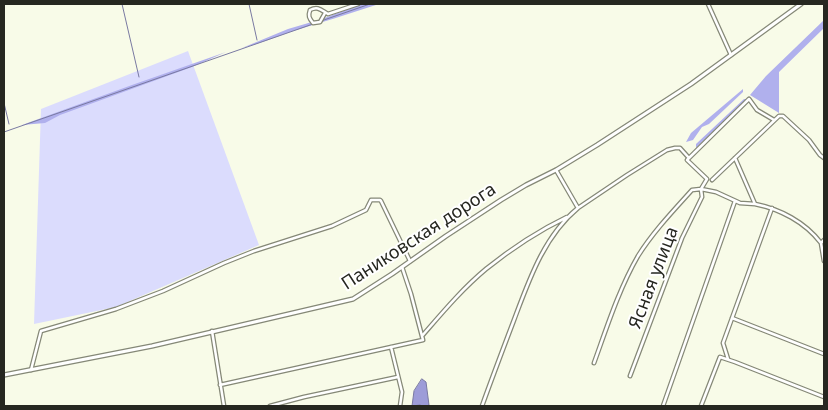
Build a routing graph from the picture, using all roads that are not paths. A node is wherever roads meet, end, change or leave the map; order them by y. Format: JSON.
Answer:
{"nodes":[{"id":1,"x":358,"y":4,"type":"edge"},
{"id":2,"x":708,"y":4,"type":"edge"},
{"id":3,"x":801,"y":4,"type":"edge"},
{"id":4,"x":325,"y":13,"type":"junction"},
{"id":5,"x":731,"y":55,"type":"junction"},
{"id":6,"x":774,"y":120,"type":"junction"},
{"id":7,"x":690,"y":158,"type":"junction"},
{"id":8,"x":735,"y":158,"type":"junction"},
{"id":9,"x":824,"y":158,"type":"edge"},
{"id":10,"x":556,"y":170,"type":"junction"},
{"id":11,"x":712,"y":180,"type":"dead end"},
{"id":12,"x":701,"y":189,"type":"junction"},
{"id":13,"x":734,"y":201,"type":"junction"},
{"id":14,"x":755,"y":204,"type":"junction"},
{"id":15,"x":578,"y":208,"type":"junction"},
{"id":16,"x":772,"y":208,"type":"junction"},
{"id":17,"x":568,"y":216,"type":"junction"},
{"id":18,"x":824,"y":240,"type":"edge"},
{"id":19,"x":821,"y":243,"type":"junction"},
{"id":20,"x":410,"y":261,"type":"junction"},
{"id":21,"x":824,"y":261,"type":"edge"},
{"id":22,"x":402,"y":267,"type":"junction"},
{"id":23,"x":732,"y":318,"type":"junction"},
{"id":24,"x":212,"y":332,"type":"junction"},
{"id":25,"x":422,"y":337,"type":"junction"},
{"id":26,"x":391,"y":347,"type":"junction"},
{"id":27,"x":824,"y":354,"type":"edge"},
{"id":28,"x":728,"y":360,"type":"junction"},
{"id":29,"x":594,"y":363,"type":"dead end"},
{"id":30,"x":31,"y":370,"type":"junction"},
{"id":31,"x":4,"y":375,"type":"edge"},
{"id":32,"x":630,"y":376,"type":"dead end"},
{"id":33,"x":398,"y":377,"type":"junction"},
{"id":34,"x":220,"y":385,"type":"junction"},
{"id":35,"x":824,"y":397,"type":"edge"},
{"id":36,"x":224,"y":406,"type":"edge"},
{"id":37,"x":270,"y":406,"type":"edge"},
{"id":38,"x":400,"y":406,"type":"edge"},
{"id":39,"x":482,"y":406,"type":"edge"},
{"id":40,"x":663,"y":406,"type":"edge"},
{"id":41,"x":700,"y":406,"type":"edge"}],
"edges":[{"from":1,"to":4,"type":"street"},
{"from":2,"to":5,"type":"street"},
{"from":3,"to":5,"type":"street","name":"Паниковская дорога"},
{"from":4,"to":4,"type":"street"},
{"from":5,"to":10,"type":"street","name":"Паниковская дорога"},
{"from":6,"to":7,"type":"street"},
{"from":6,"to":8,"type":"street"},
{"from":6,"to":9,"type":"street"},
{"from":7,"to":12,"type":"street"},
{"from":7,"to":15,"type":"street"},
{"from":8,"to":11,"type":"street"},
{"from":8,"to":14,"type":"street"},
{"from":10,"to":15,"type":"street"},
{"from":10,"to":20,"type":"street","name":"Паниковская дорога"},
{"from":12,"to":13,"type":"street"},
{"from":12,"to":29,"type":"street"},
{"from":12,"to":32,"type":"street","name":"Ясная улица"},
{"from":13,"to":14,"type":"street"},
{"from":13,"to":40,"type":"street"},
{"from":14,"to":16,"type":"street"},
{"from":15,"to":17,"type":"street"},
{"from":16,"to":19,"type":"street"},
{"from":16,"to":23,"type":"street"},
{"from":17,"to":25,"type":"street"},
{"from":17,"to":39,"type":"street"},
{"from":18,"to":19,"type":"street"},
{"from":19,"to":21,"type":"street"},
{"from":20,"to":22,"type":"street","name":"Паниковская дорога"},
{"from":20,"to":30,"type":"street"},
{"from":22,"to":24,"type":"street","name":"Паниковская дорога"},
{"from":22,"to":25,"type":"street"},
{"from":23,"to":27,"type":"street"},
{"from":23,"to":28,"type":"street"},
{"from":24,"to":30,"type":"street","name":"Паниковская дорога"},
{"from":24,"to":34,"type":"street"},
{"from":25,"to":26,"type":"street"},
{"from":26,"to":33,"type":"street"},
{"from":26,"to":34,"type":"street"},
{"from":28,"to":35,"type":"street"},
{"from":28,"to":41,"type":"street"},
{"from":30,"to":31,"type":"street","name":"Паниковская дорога"},
{"from":33,"to":37,"type":"street"},
{"from":33,"to":38,"type":"street"},
{"from":34,"to":36,"type":"street"}]}
